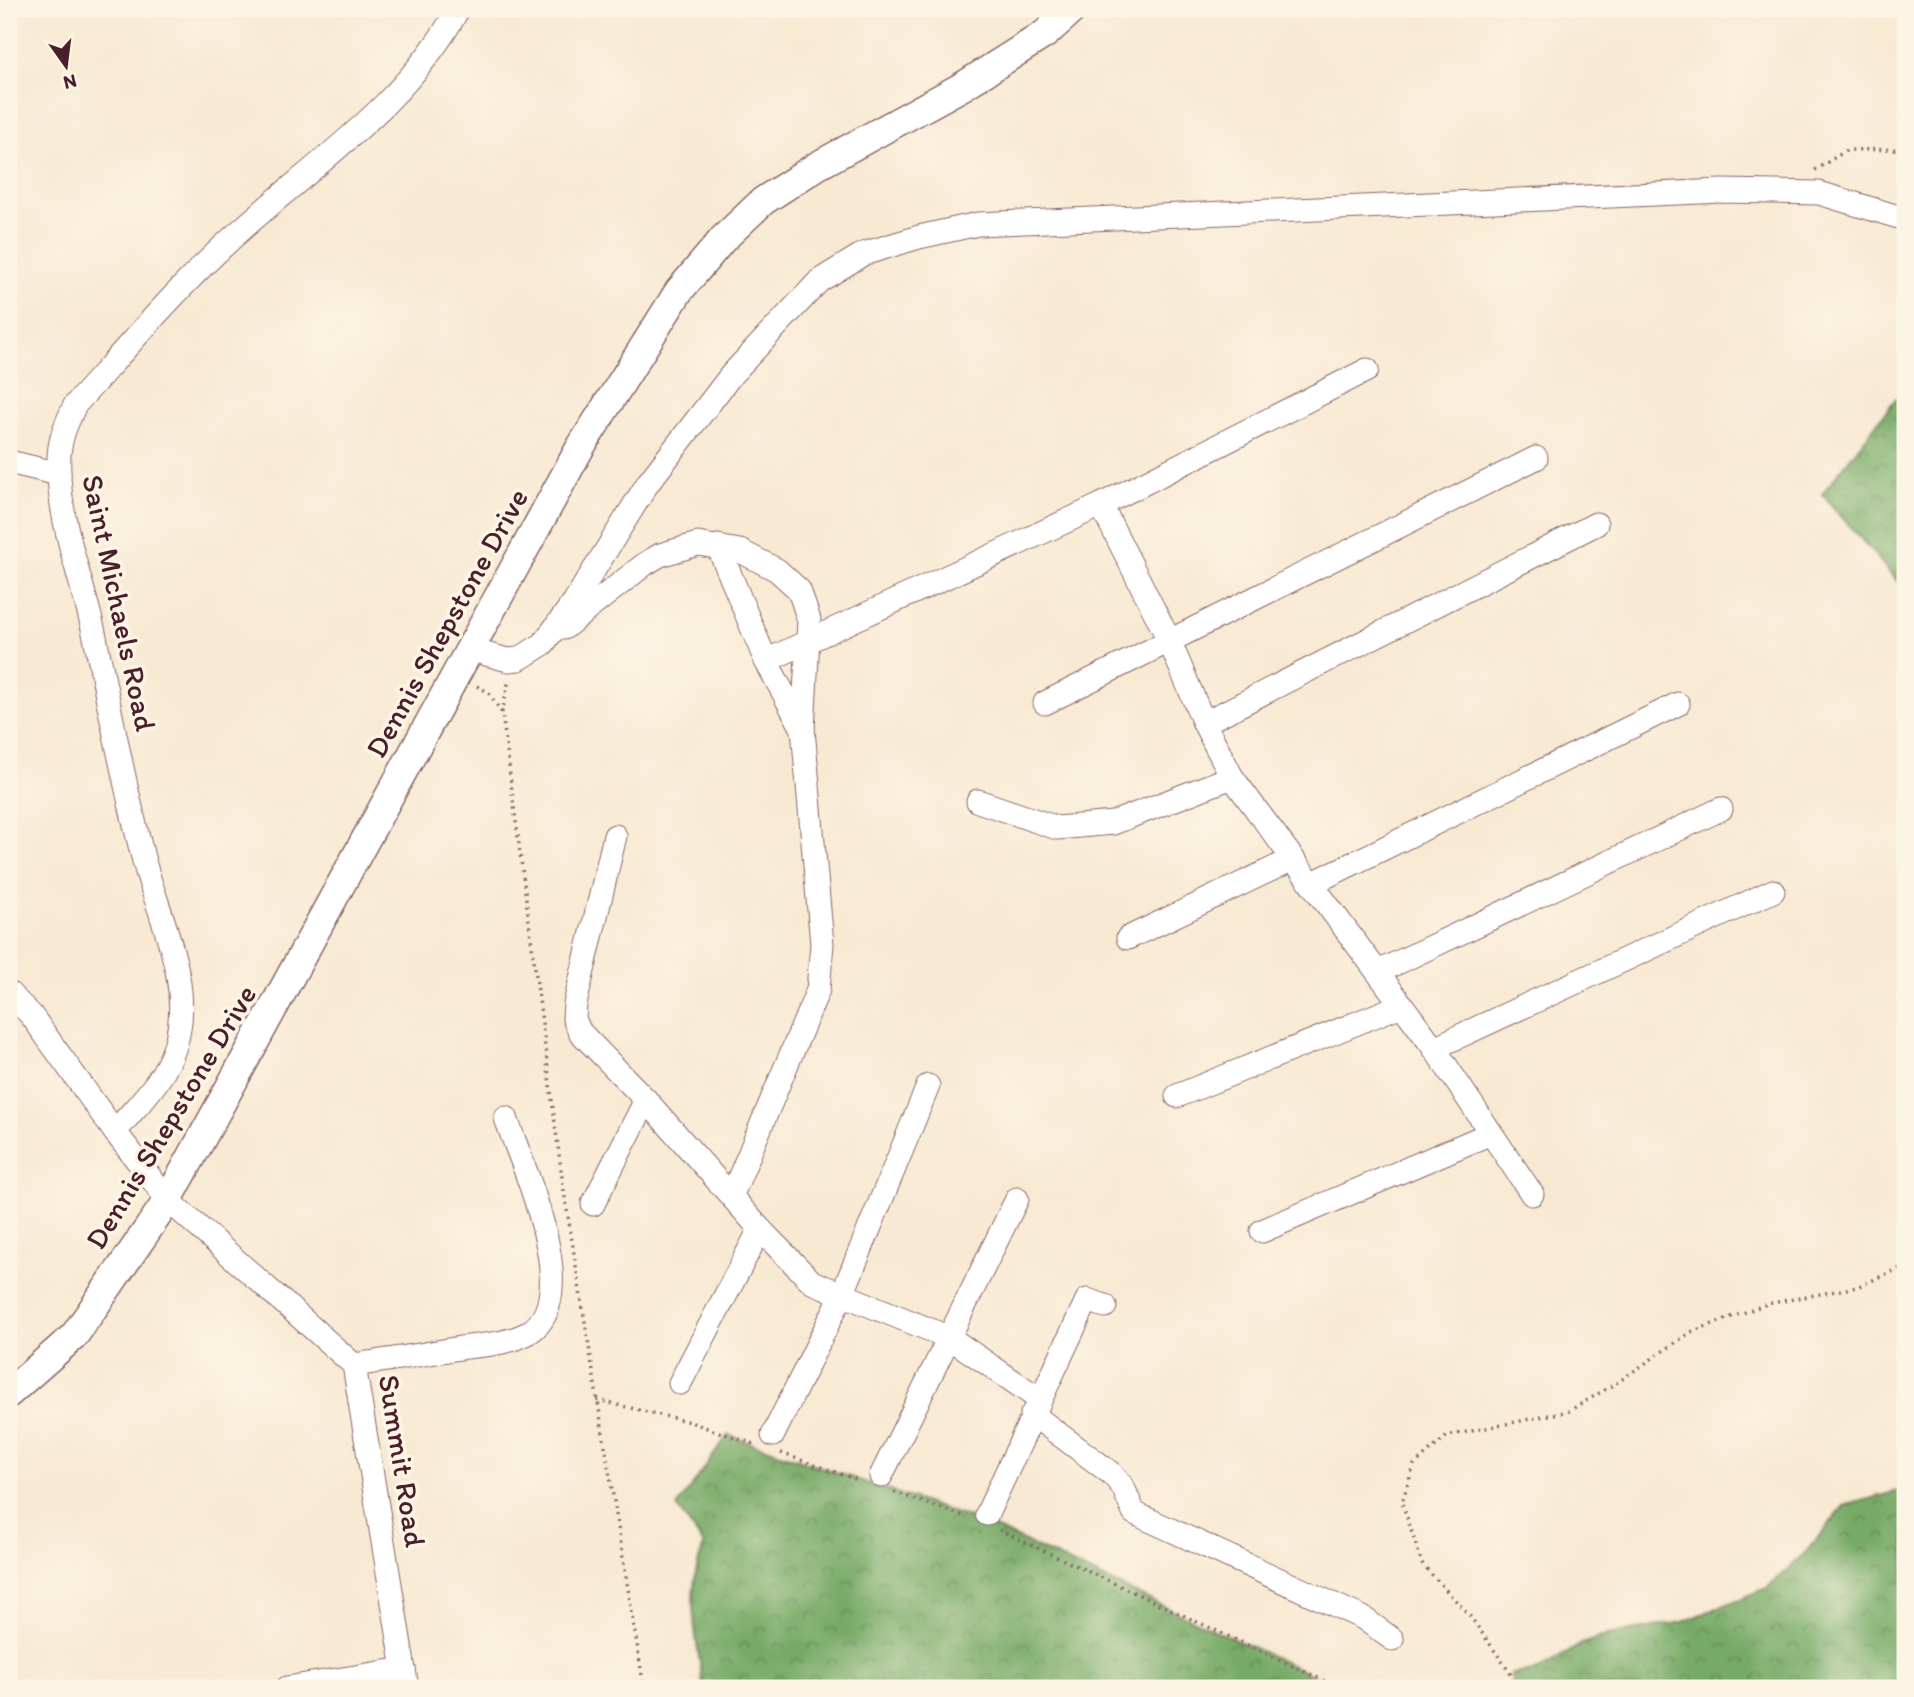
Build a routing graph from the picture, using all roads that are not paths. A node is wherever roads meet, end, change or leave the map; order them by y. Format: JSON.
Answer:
{"nodes":[{"id":1,"x":458,"y":9,"type":"edge"},
{"id":2,"x":1073,"y":9,"type":"edge"},
{"id":3,"x":1905,"y":219,"type":"edge"},
{"id":4,"x":1367,"y":370,"type":"dead end"},
{"id":5,"x":1536,"y":458,"type":"dead end"},
{"id":6,"x":9,"y":462,"type":"edge"},
{"id":7,"x":59,"y":474,"type":"junction"},
{"id":8,"x":1101,"y":505,"type":"junction"},
{"id":9,"x":1596,"y":524,"type":"dead end"},
{"id":10,"x":718,"y":546,"type":"junction"},
{"id":11,"x":1169,"y":640,"type":"junction"},
{"id":12,"x":810,"y":642,"type":"junction"},
{"id":13,"x":543,"y":644,"type":"junction"},
{"id":14,"x":471,"y":650,"type":"junction"},
{"id":15,"x":766,"y":661,"type":"junction"},
{"id":16,"x":1045,"y":704,"type":"dead end"},
{"id":17,"x":1678,"y":704,"type":"dead end"},
{"id":18,"x":1204,"y":723,"type":"junction"},
{"id":19,"x":803,"y":729,"type":"junction"},
{"id":20,"x":1232,"y":777,"type":"junction"},
{"id":21,"x":978,"y":801,"type":"dead end"},
{"id":22,"x":1721,"y":809,"type":"dead end"},
{"id":23,"x":615,"y":836,"type":"dead end"},
{"id":24,"x":1291,"y":860,"type":"junction"},
{"id":25,"x":1313,"y":883,"type":"junction"},
{"id":26,"x":1773,"y":891,"type":"dead end"},
{"id":27,"x":1128,"y":938,"type":"dead end"},
{"id":28,"x":1378,"y":972,"type":"junction"},
{"id":29,"x":9,"y":993,"type":"edge"},
{"id":30,"x":1399,"y":1006,"type":"junction"},
{"id":31,"x":1434,"y":1048,"type":"junction"},
{"id":32,"x":929,"y":1086,"type":"dead end"},
{"id":33,"x":1177,"y":1096,"type":"dead end"},
{"id":34,"x":646,"y":1100,"type":"junction"},
{"id":35,"x":506,"y":1118,"type":"dead end"},
{"id":36,"x":115,"y":1132,"type":"junction"},
{"id":37,"x":1489,"y":1134,"type":"junction"},
{"id":38,"x":1532,"y":1194,"type":"dead end"},
{"id":39,"x":732,"y":1195,"type":"junction"},
{"id":40,"x":1017,"y":1199,"type":"dead end"},
{"id":41,"x":168,"y":1200,"type":"junction"},
{"id":42,"x":593,"y":1204,"type":"dead end"},
{"id":43,"x":760,"y":1229,"type":"junction"},
{"id":44,"x":1262,"y":1231,"type":"dead end"},
{"id":45,"x":842,"y":1295,"type":"junction"},
{"id":46,"x":1105,"y":1306,"type":"dead end"},
{"id":47,"x":950,"y":1338,"type":"junction"},
{"id":48,"x":354,"y":1365,"type":"junction"},
{"id":49,"x":680,"y":1383,"type":"dead end"},
{"id":50,"x":9,"y":1394,"type":"edge"},
{"id":51,"x":1036,"y":1407,"type":"junction"},
{"id":52,"x":774,"y":1436,"type":"dead end"},
{"id":53,"x":881,"y":1476,"type":"dead end"},
{"id":54,"x":987,"y":1514,"type":"dead end"},
{"id":55,"x":1392,"y":1639,"type":"dead end"},
{"id":56,"x":405,"y":1678,"type":"edge"},
{"id":57,"x":286,"y":1688,"type":"edge"}],
"edges":[{"from":1,"to":7,"type":"street","name":"Saint Michaels Road"},
{"from":2,"to":14,"type":"street","name":"Dennis Shepstone Drive"},
{"from":3,"to":13,"type":"street"},
{"from":4,"to":8,"type":"street"},
{"from":5,"to":11,"type":"street"},
{"from":6,"to":7,"type":"street"},
{"from":7,"to":36,"type":"street","name":"Saint Michaels Road"},
{"from":8,"to":11,"type":"street"},
{"from":8,"to":12,"type":"street"},
{"from":9,"to":18,"type":"street"},
{"from":10,"to":12,"type":"street"},
{"from":10,"to":13,"type":"street"},
{"from":10,"to":15,"type":"street"},
{"from":11,"to":16,"type":"street"},
{"from":11,"to":18,"type":"street"},
{"from":12,"to":15,"type":"street"},
{"from":12,"to":19,"type":"street"},
{"from":13,"to":14,"type":"street"},
{"from":14,"to":41,"type":"street","name":"Dennis Shepstone Drive"},
{"from":15,"to":19,"type":"street"},
{"from":17,"to":25,"type":"street"},
{"from":18,"to":20,"type":"street"},
{"from":19,"to":39,"type":"street"},
{"from":20,"to":21,"type":"street"},
{"from":20,"to":24,"type":"street"},
{"from":22,"to":28,"type":"street"},
{"from":23,"to":34,"type":"street"},
{"from":24,"to":25,"type":"street"},
{"from":24,"to":27,"type":"street"},
{"from":25,"to":28,"type":"street"},
{"from":26,"to":31,"type":"street"},
{"from":28,"to":30,"type":"street"},
{"from":29,"to":36,"type":"street","name":"Summit Road"},
{"from":30,"to":31,"type":"street"},
{"from":30,"to":33,"type":"street"},
{"from":31,"to":37,"type":"street"},
{"from":32,"to":45,"type":"street"},
{"from":34,"to":39,"type":"street"},
{"from":34,"to":42,"type":"street"},
{"from":35,"to":48,"type":"street"},
{"from":36,"to":41,"type":"street","name":"Summit Road"},
{"from":37,"to":38,"type":"street"},
{"from":37,"to":44,"type":"street"},
{"from":39,"to":43,"type":"street"},
{"from":40,"to":47,"type":"street"},
{"from":41,"to":48,"type":"street","name":"Summit Road"},
{"from":41,"to":50,"type":"street","name":"Dennis Shepstone Drive"},
{"from":43,"to":45,"type":"street"},
{"from":43,"to":49,"type":"street"},
{"from":45,"to":47,"type":"street"},
{"from":45,"to":52,"type":"street"},
{"from":46,"to":51,"type":"street"},
{"from":47,"to":51,"type":"street"},
{"from":47,"to":53,"type":"street"},
{"from":48,"to":56,"type":"street","name":"Summit Road"},
{"from":51,"to":54,"type":"street"},
{"from":51,"to":55,"type":"street"},
{"from":56,"to":57,"type":"street"}]}
